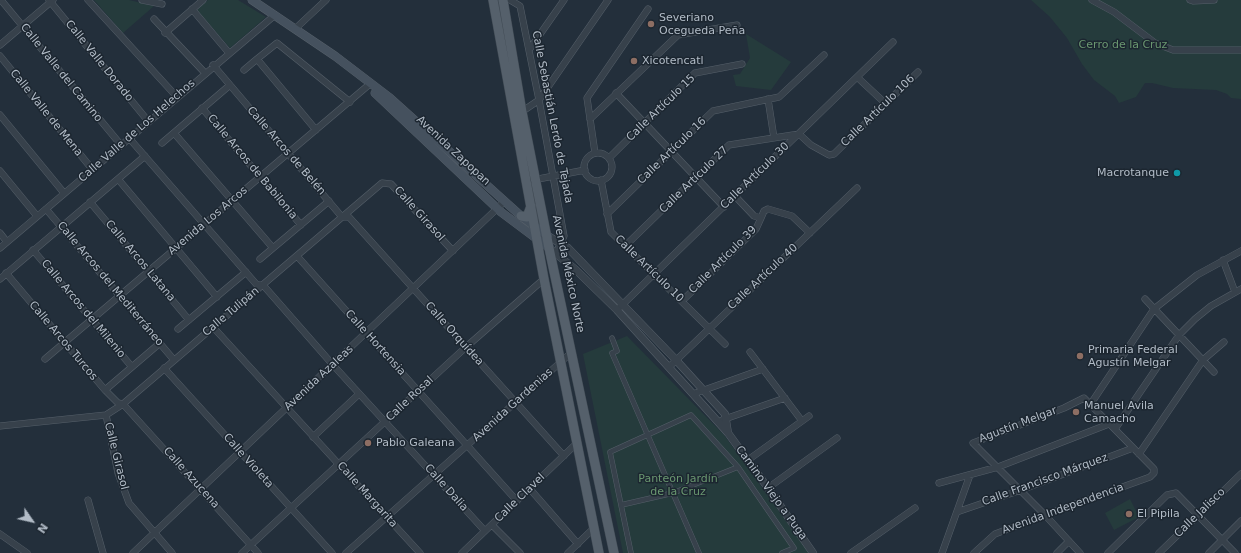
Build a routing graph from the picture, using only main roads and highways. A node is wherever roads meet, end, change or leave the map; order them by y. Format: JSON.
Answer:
{"nodes":[{"id":1,"x":252,"y":0,"type":"edge"},
{"id":2,"x":493,"y":0,"type":"edge"},
{"id":3,"x":503,"y":0,"type":"edge"},
{"id":4,"x":370,"y":84,"type":"junction"},
{"id":5,"x":518,"y":113,"type":"junction"},
{"id":6,"x":531,"y":181,"type":"junction"},
{"id":7,"x":531,"y":205,"type":"junction"},
{"id":8,"x":520,"y":216,"type":"junction"},
{"id":9,"x":536,"y":228,"type":"junction"},
{"id":10,"x":548,"y":236,"type":"junction"},
{"id":11,"x":538,"y":238,"type":"junction"},
{"id":12,"x":553,"y":250,"type":"junction"},
{"id":13,"x":599,"y":553,"type":"edge"},
{"id":14,"x":614,"y":553,"type":"edge"}],
"edges":[{"from":1,"to":4,"type":"main road","name":"Avenida Zapopan"},
{"from":2,"to":5,"type":"main road","name":"Avenida México Norte"},
{"from":3,"to":5,"type":"main road","name":"Avenida México Norte"},
{"from":4,"to":8,"type":"main road","name":"Avenida Zapopan"},
{"from":4,"to":11,"type":"main road","name":"Avenida Zapopan"},
{"from":5,"to":6,"type":"main road","name":"Avenida México Norte"},
{"from":6,"to":7,"type":"main road","name":"Avenida México Norte"},
{"from":6,"to":10,"type":"main road","name":"Avenida México Norte"},
{"from":7,"to":8,"type":"main road"},
{"from":7,"to":9,"type":"main road","name":"Avenida México Norte"},
{"from":8,"to":9,"type":"main road"},
{"from":9,"to":10,"type":"main road"},
{"from":9,"to":11,"type":"main road","name":"Avenida México Norte"},
{"from":10,"to":12,"type":"main road","name":"Avenida México Norte"},
{"from":11,"to":12,"type":"main road"},
{"from":11,"to":13,"type":"main road","name":"Avenida México Norte"},
{"from":12,"to":14,"type":"main road","name":"Avenida México Norte"}]}
